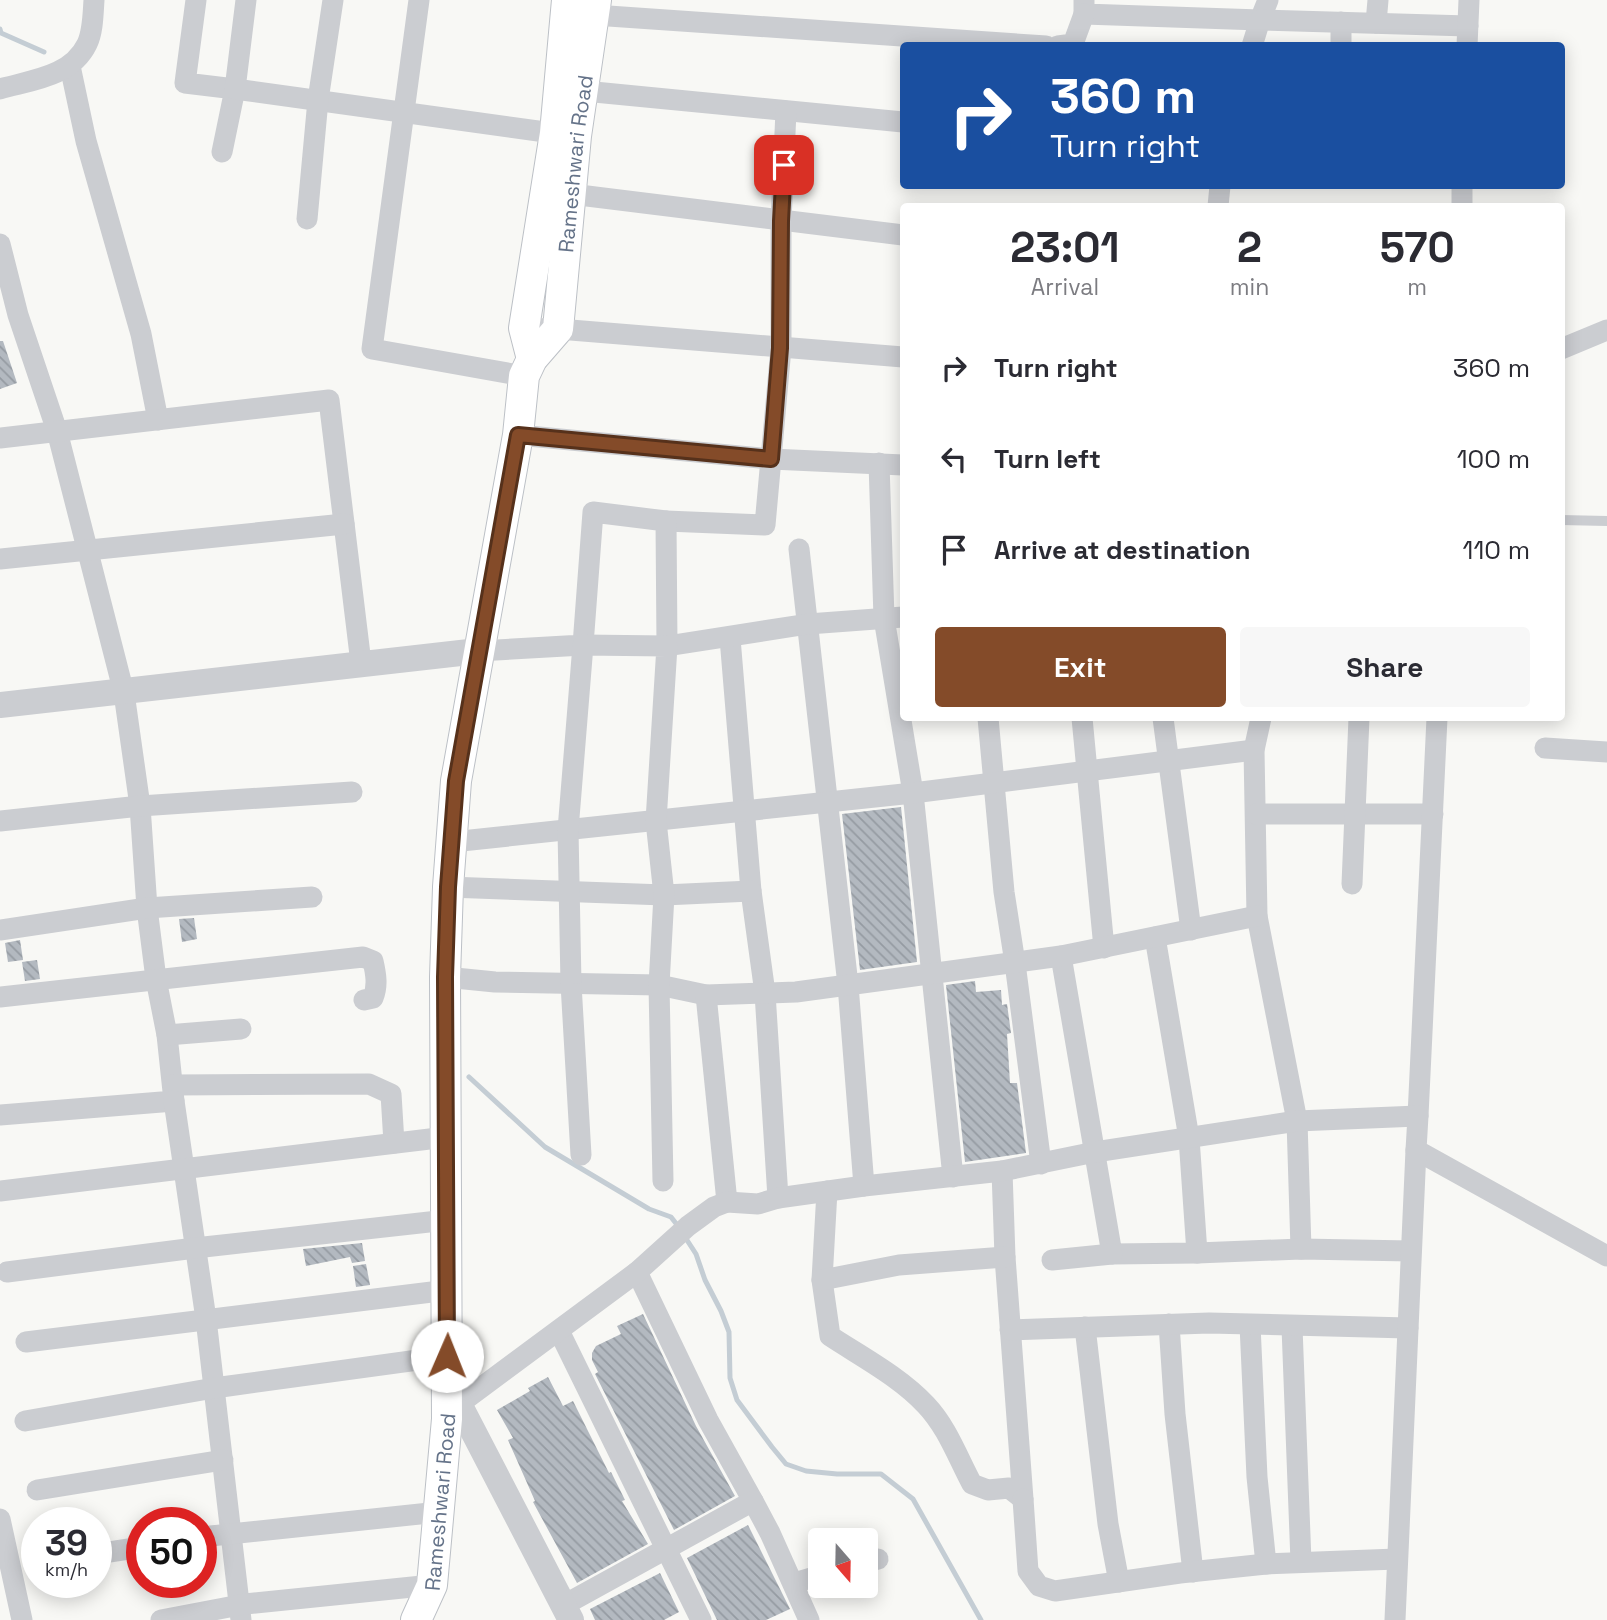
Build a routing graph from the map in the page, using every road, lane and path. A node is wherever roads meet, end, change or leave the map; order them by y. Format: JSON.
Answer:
{"nodes":[{"id":1,"x":94,"y":0,"type":"edge"},
{"id":2,"x":196,"y":0,"type":"edge"},
{"id":3,"x":246,"y":0,"type":"edge"},
{"id":4,"x":333,"y":0,"type":"edge"},
{"id":5,"x":419,"y":0,"type":"edge"},
{"id":6,"x":567,"y":0,"type":"edge"},
{"id":7,"x":1378,"y":0,"type":"edge"},
{"id":8,"x":1469,"y":0,"type":"edge"},
{"id":9,"x":1084,"y":7,"type":"edge"},
{"id":10,"x":595,"y":8,"type":"edge"},
{"id":11,"x":1264,"y":10,"type":"edge"},
{"id":12,"x":1341,"y":22,"type":"junction"},
{"id":13,"x":1376,"y":23,"type":"junction"},
{"id":14,"x":1468,"y":36,"type":"edge"},
{"id":15,"x":999,"y":42,"type":"edge"},
{"id":16,"x":1074,"y":42,"type":"edge"},
{"id":17,"x":1253,"y":42,"type":"edge"},
{"id":18,"x":1341,"y":42,"type":"edge"},
{"id":19,"x":71,"y":66,"type":"junction"},
{"id":20,"x":0,"y":89,"type":"edge"},
{"id":21,"x":235,"y":89,"type":"junction"},
{"id":22,"x":584,"y":91,"type":"junction"},
{"id":23,"x":318,"y":100,"type":"junction"},
{"id":24,"x":786,"y":111,"type":"junction"},
{"id":25,"x":405,"y":112,"type":"junction"},
{"id":26,"x":900,"y":122,"type":"edge"},
{"id":27,"x":566,"y":134,"type":"junction"},
{"id":28,"x":222,"y":152,"type":"dead end"},
{"id":29,"x":571,"y":194,"type":"junction"},
{"id":30,"x":307,"y":219,"type":"dead end"},
{"id":31,"x":782,"y":220,"type":"junction"},
{"id":32,"x":900,"y":235,"type":"edge"},
{"id":33,"x":0,"y":244,"type":"edge"},
{"id":34,"x":524,"y":328,"type":"junction"},
{"id":35,"x":558,"y":329,"type":"junction"},
{"id":36,"x":1607,"y":330,"type":"edge"},
{"id":37,"x":1565,"y":347,"type":"edge"},
{"id":38,"x":780,"y":348,"type":"junction"},
{"id":39,"x":900,"y":357,"type":"edge"},
{"id":40,"x":528,"y":368,"type":"junction"},
{"id":41,"x":159,"y":420,"type":"junction"},
{"id":42,"x":57,"y":432,"type":"junction"},
{"id":43,"x":518,"y":435,"type":"junction"},
{"id":44,"x":0,"y":438,"type":"edge"},
{"id":45,"x":771,"y":459,"type":"junction"},
{"id":46,"x":879,"y":463,"type":"junction"},
{"id":47,"x":900,"y":466,"type":"edge"},
{"id":48,"x":1565,"y":520,"type":"edge"},
{"id":49,"x":666,"y":521,"type":"junction"},
{"id":50,"x":1607,"y":521,"type":"edge"},
{"id":51,"x":344,"y":524,"type":"junction"},
{"id":52,"x":799,"y":549,"type":"dead end"},
{"id":53,"x":88,"y":550,"type":"junction"},
{"id":54,"x":0,"y":558,"type":"edge"},
{"id":55,"x":893,"y":617,"type":"edge"},
{"id":56,"x":808,"y":624,"type":"junction"},
{"id":57,"x":730,"y":638,"type":"junction"},
{"id":58,"x":583,"y":645,"type":"junction"},
{"id":59,"x":667,"y":646,"type":"junction"},
{"id":60,"x":478,"y":651,"type":"junction"},
{"id":61,"x":361,"y":663,"type":"junction"},
{"id":62,"x":900,"y":679,"type":"edge"},
{"id":63,"x":124,"y":692,"type":"junction"},
{"id":64,"x":0,"y":705,"type":"edge"},
{"id":65,"x":905,"y":721,"type":"edge"},
{"id":66,"x":988,"y":721,"type":"edge"},
{"id":67,"x":1082,"y":721,"type":"edge"},
{"id":68,"x":1163,"y":721,"type":"edge"},
{"id":69,"x":1260,"y":721,"type":"edge"},
{"id":70,"x":1359,"y":721,"type":"edge"},
{"id":71,"x":1437,"y":721,"type":"edge"},
{"id":72,"x":1545,"y":748,"type":"dead end"},
{"id":73,"x":1254,"y":750,"type":"junction"},
{"id":74,"x":1607,"y":752,"type":"edge"},
{"id":75,"x":1168,"y":761,"type":"junction"},
{"id":76,"x":1088,"y":772,"type":"junction"},
{"id":77,"x":995,"y":783,"type":"junction"},
{"id":78,"x":352,"y":792,"type":"dead end"},
{"id":79,"x":913,"y":793,"type":"junction"},
{"id":80,"x":827,"y":803,"type":"junction"},
{"id":81,"x":140,"y":806,"type":"junction"},
{"id":82,"x":745,"y":811,"type":"junction"},
{"id":83,"x":1256,"y":814,"type":"junction"},
{"id":84,"x":1354,"y":814,"type":"junction"},
{"id":85,"x":1433,"y":814,"type":"junction"},
{"id":86,"x":0,"y":821,"type":"edge"},
{"id":87,"x":656,"y":821,"type":"junction"},
{"id":88,"x":568,"y":830,"type":"junction"},
{"id":89,"x":452,"y":842,"type":"junction"},
{"id":90,"x":1352,"y":884,"type":"dead end"},
{"id":91,"x":448,"y":887,"type":"junction"},
{"id":92,"x":568,"y":891,"type":"junction"},
{"id":93,"x":751,"y":891,"type":"junction"},
{"id":94,"x":664,"y":895,"type":"junction"},
{"id":95,"x":312,"y":897,"type":"dead end"},
{"id":96,"x":147,"y":908,"type":"junction"},
{"id":97,"x":1257,"y":916,"type":"junction"},
{"id":98,"x":0,"y":930,"type":"edge"},
{"id":99,"x":1191,"y":930,"type":"junction"},
{"id":100,"x":1155,"y":937,"type":"junction"},
{"id":101,"x":1104,"y":948,"type":"junction"},
{"id":102,"x":1061,"y":956,"type":"junction"},
{"id":103,"x":1015,"y":963,"type":"junction"},
{"id":104,"x":933,"y":974,"type":"junction"},
{"id":105,"x":445,"y":977,"type":"junction"},
{"id":106,"x":156,"y":979,"type":"junction"},
{"id":107,"x":571,"y":984,"type":"junction"},
{"id":108,"x":659,"y":985,"type":"junction"},
{"id":109,"x":848,"y":985,"type":"junction"},
{"id":110,"x":765,"y":993,"type":"junction"},
{"id":111,"x":706,"y":995,"type":"junction"},
{"id":112,"x":0,"y":997,"type":"edge"},
{"id":113,"x":365,"y":1000,"type":"dead end"},
{"id":114,"x":241,"y":1029,"type":"dead end"},
{"id":115,"x":167,"y":1035,"type":"junction"},
{"id":116,"x":173,"y":1093,"type":"junction"},
{"id":117,"x":0,"y":1115,"type":"edge"},
{"id":118,"x":1418,"y":1116,"type":"junction"},
{"id":119,"x":1297,"y":1121,"type":"junction"},
{"id":120,"x":446,"y":1137,"type":"junction"},
{"id":121,"x":1189,"y":1138,"type":"junction"},
{"id":122,"x":394,"y":1143,"type":"junction"},
{"id":123,"x":1416,"y":1150,"type":"junction"},
{"id":124,"x":1095,"y":1152,"type":"junction"},
{"id":125,"x":581,"y":1154,"type":"dead end"},
{"id":126,"x":1041,"y":1164,"type":"junction"},
{"id":127,"x":183,"y":1169,"type":"junction"},
{"id":128,"x":1002,"y":1171,"type":"junction"},
{"id":129,"x":953,"y":1177,"type":"junction"},
{"id":130,"x":663,"y":1181,"type":"dead end"},
{"id":131,"x":864,"y":1185,"type":"junction"},
{"id":132,"x":0,"y":1191,"type":"edge"},
{"id":133,"x":827,"y":1191,"type":"junction"},
{"id":134,"x":778,"y":1198,"type":"junction"},
{"id":135,"x":727,"y":1202,"type":"junction"},
{"id":136,"x":447,"y":1220,"type":"junction"},
{"id":137,"x":195,"y":1248,"type":"junction"},
{"id":138,"x":1301,"y":1249,"type":"junction"},
{"id":139,"x":1411,"y":1251,"type":"junction"},
{"id":140,"x":1197,"y":1253,"type":"junction"},
{"id":141,"x":1112,"y":1254,"type":"junction"},
{"id":142,"x":1607,"y":1256,"type":"edge"},
{"id":143,"x":1005,"y":1257,"type":"junction"},
{"id":144,"x":1052,"y":1260,"type":"dead end"},
{"id":145,"x":7,"y":1272,"type":"dead end"},
{"id":146,"x":637,"y":1272,"type":"junction"},
{"id":147,"x":822,"y":1280,"type":"junction"},
{"id":148,"x":448,"y":1290,"type":"junction"},
{"id":149,"x":206,"y":1319,"type":"junction"},
{"id":150,"x":1169,"y":1324,"type":"junction"},
{"id":151,"x":1250,"y":1325,"type":"junction"},
{"id":152,"x":1085,"y":1327,"type":"junction"},
{"id":153,"x":1292,"y":1327,"type":"junction"},
{"id":154,"x":1408,"y":1328,"type":"junction"},
{"id":155,"x":1010,"y":1330,"type":"junction"},
{"id":156,"x":559,"y":1331,"type":"junction"},
{"id":157,"x":26,"y":1342,"type":"dead end"},
{"id":158,"x":447,"y":1356,"type":"junction"},
{"id":159,"x":214,"y":1388,"type":"junction"},
{"id":160,"x":453,"y":1399,"type":"junction"},
{"id":161,"x":25,"y":1422,"type":"dead end"},
{"id":162,"x":223,"y":1460,"type":"junction"},
{"id":163,"x":37,"y":1490,"type":"dead end"},
{"id":164,"x":1023,"y":1499,"type":"junction"},
{"id":165,"x":753,"y":1501,"type":"junction"},
{"id":166,"x":439,"y":1513,"type":"junction"},
{"id":167,"x":0,"y":1519,"type":"edge"},
{"id":168,"x":231,"y":1532,"type":"junction"},
{"id":169,"x":217,"y":1534,"type":"edge"},
{"id":170,"x":666,"y":1548,"type":"junction"},
{"id":171,"x":1397,"y":1559,"type":"junction"},
{"id":172,"x":1301,"y":1562,"type":"junction"},
{"id":173,"x":1266,"y":1564,"type":"junction"},
{"id":174,"x":1194,"y":1572,"type":"junction"},
{"id":175,"x":808,"y":1579,"type":"edge"},
{"id":176,"x":1119,"y":1582,"type":"junction"},
{"id":177,"x":794,"y":1583,"type":"junction"},
{"id":178,"x":432,"y":1585,"type":"junction"},
{"id":179,"x":240,"y":1612,"type":"edge"},
{"id":180,"x":567,"y":1614,"type":"edge"},
{"id":181,"x":22,"y":1620,"type":"edge"},
{"id":182,"x":161,"y":1620,"type":"edge"},
{"id":183,"x":416,"y":1620,"type":"edge"},
{"id":184,"x":701,"y":1620,"type":"edge"},
{"id":185,"x":809,"y":1620,"type":"edge"},
{"id":186,"x":1395,"y":1620,"type":"edge"}],
"edges":[{"from":1,"to":19,"type":"street"},
{"from":2,"to":21,"type":"street"},
{"from":3,"to":21,"type":"street"},
{"from":4,"to":23,"type":"street"},
{"from":5,"to":25,"type":"street"},
{"from":6,"to":27,"type":"main road"},
{"from":7,"to":13,"type":"street"},
{"from":8,"to":14,"type":"street"},
{"from":9,"to":11,"type":"street"},
{"from":9,"to":16,"type":"street"},
{"from":10,"to":15,"type":"street"},
{"from":10,"to":22,"type":"main road","name":"Rameshwari Road"},
{"from":11,"to":12,"type":"street"},
{"from":11,"to":17,"type":"street"},
{"from":12,"to":13,"type":"street"},
{"from":12,"to":18,"type":"street"},
{"from":13,"to":14,"type":"street"},
{"from":19,"to":20,"type":"street"},
{"from":19,"to":41,"type":"street"},
{"from":21,"to":23,"type":"street"},
{"from":21,"to":28,"type":"street"},
{"from":22,"to":24,"type":"street"},
{"from":22,"to":27,"type":"main road","name":"Rameshwari Road"},
{"from":23,"to":25,"type":"street"},
{"from":23,"to":30,"type":"street"},
{"from":24,"to":26,"type":"street"},
{"from":24,"to":31,"type":"street"},
{"from":25,"to":27,"type":"street"},
{"from":25,"to":40,"type":"street"},
{"from":27,"to":29,"type":"main road","name":"Rameshwari Road"},
{"from":27,"to":34,"type":"main road"},
{"from":29,"to":31,"type":"street"},
{"from":29,"to":35,"type":"main road","name":"Rameshwari Road"},
{"from":31,"to":32,"type":"street"},
{"from":31,"to":38,"type":"street"},
{"from":33,"to":42,"type":"street"},
{"from":34,"to":35,"type":"street"},
{"from":34,"to":40,"type":"main road"},
{"from":35,"to":38,"type":"street"},
{"from":35,"to":40,"type":"main road"},
{"from":36,"to":37,"type":"street"},
{"from":38,"to":39,"type":"street"},
{"from":38,"to":45,"type":"street"},
{"from":40,"to":43,"type":"main road","name":"Rameshwari Road"},
{"from":41,"to":42,"type":"street"},
{"from":41,"to":51,"type":"street"},
{"from":42,"to":44,"type":"street"},
{"from":42,"to":53,"type":"street"},
{"from":43,"to":45,"type":"street"},
{"from":43,"to":60,"type":"main road","name":"Rameshwari Road"},
{"from":45,"to":46,"type":"street"},
{"from":45,"to":49,"type":"street"},
{"from":46,"to":47,"type":"street"},
{"from":46,"to":55,"type":"street"},
{"from":48,"to":50,"type":"lane"},
{"from":49,"to":58,"type":"street"},
{"from":49,"to":59,"type":"street"},
{"from":51,"to":53,"type":"street"},
{"from":51,"to":61,"type":"street"},
{"from":52,"to":56,"type":"street"},
{"from":53,"to":54,"type":"street"},
{"from":53,"to":63,"type":"street"},
{"from":55,"to":56,"type":"street"},
{"from":55,"to":62,"type":"street"},
{"from":56,"to":57,"type":"street"},
{"from":56,"to":80,"type":"street"},
{"from":57,"to":59,"type":"street"},
{"from":57,"to":82,"type":"street"},
{"from":58,"to":59,"type":"street"},
{"from":58,"to":60,"type":"street"},
{"from":58,"to":88,"type":"street"},
{"from":59,"to":87,"type":"street"},
{"from":60,"to":61,"type":"street"},
{"from":60,"to":89,"type":"main road","name":"Rameshwari Road"},
{"from":61,"to":63,"type":"street"},
{"from":63,"to":64,"type":"street"},
{"from":63,"to":81,"type":"street"},
{"from":65,"to":79,"type":"street"},
{"from":66,"to":77,"type":"street"},
{"from":67,"to":76,"type":"street"},
{"from":68,"to":75,"type":"street"},
{"from":69,"to":73,"type":"street"},
{"from":70,"to":84,"type":"street"},
{"from":71,"to":85,"type":"street"},
{"from":72,"to":74,"type":"street"},
{"from":73,"to":75,"type":"street"},
{"from":73,"to":83,"type":"street"},
{"from":75,"to":76,"type":"street"},
{"from":75,"to":99,"type":"street"},
{"from":76,"to":77,"type":"street"},
{"from":76,"to":101,"type":"street"},
{"from":77,"to":79,"type":"street"},
{"from":77,"to":103,"type":"street"},
{"from":78,"to":81,"type":"street"},
{"from":79,"to":80,"type":"street"},
{"from":79,"to":104,"type":"street"},
{"from":80,"to":82,"type":"street"},
{"from":80,"to":109,"type":"street"},
{"from":81,"to":86,"type":"street"},
{"from":81,"to":96,"type":"street"},
{"from":82,"to":87,"type":"street"},
{"from":82,"to":93,"type":"street"},
{"from":83,"to":84,"type":"street"},
{"from":83,"to":97,"type":"street"},
{"from":84,"to":85,"type":"street"},
{"from":84,"to":90,"type":"street"},
{"from":85,"to":118,"type":"street"},
{"from":87,"to":88,"type":"street"},
{"from":87,"to":94,"type":"street"},
{"from":88,"to":89,"type":"street"},
{"from":88,"to":92,"type":"street"},
{"from":89,"to":91,"type":"main road","name":"Rameshwari Road"},
{"from":91,"to":92,"type":"street"},
{"from":91,"to":105,"type":"main road","name":"Rameshwari Road"},
{"from":92,"to":94,"type":"street"},
{"from":92,"to":107,"type":"street"},
{"from":93,"to":94,"type":"street"},
{"from":93,"to":110,"type":"street"},
{"from":94,"to":108,"type":"street"},
{"from":95,"to":96,"type":"street"},
{"from":96,"to":98,"type":"street"},
{"from":96,"to":106,"type":"street"},
{"from":97,"to":99,"type":"street"},
{"from":97,"to":119,"type":"street"},
{"from":99,"to":100,"type":"street"},
{"from":100,"to":101,"type":"street"},
{"from":100,"to":121,"type":"street"},
{"from":101,"to":102,"type":"street"},
{"from":102,"to":103,"type":"street"},
{"from":102,"to":124,"type":"street"},
{"from":103,"to":104,"type":"street"},
{"from":103,"to":126,"type":"street"},
{"from":104,"to":109,"type":"street"},
{"from":104,"to":129,"type":"street"},
{"from":105,"to":107,"type":"street"},
{"from":105,"to":120,"type":"main road","name":"Rameshwari Road"},
{"from":106,"to":112,"type":"street"},
{"from":106,"to":113,"type":"street"},
{"from":106,"to":115,"type":"street"},
{"from":107,"to":108,"type":"street"},
{"from":107,"to":125,"type":"street"},
{"from":108,"to":111,"type":"street"},
{"from":108,"to":130,"type":"street"},
{"from":109,"to":110,"type":"street"},
{"from":109,"to":131,"type":"street"},
{"from":110,"to":111,"type":"street"},
{"from":110,"to":134,"type":"street"},
{"from":111,"to":135,"type":"street"},
{"from":114,"to":115,"type":"street"},
{"from":115,"to":116,"type":"street"},
{"from":116,"to":117,"type":"street"},
{"from":116,"to":122,"type":"street"},
{"from":116,"to":127,"type":"street"},
{"from":118,"to":119,"type":"street"},
{"from":118,"to":123,"type":"street"},
{"from":119,"to":121,"type":"street"},
{"from":119,"to":138,"type":"street"},
{"from":120,"to":122,"type":"street"},
{"from":120,"to":136,"type":"main road","name":"Rameshwari Road"},
{"from":121,"to":124,"type":"street"},
{"from":121,"to":140,"type":"street"},
{"from":122,"to":127,"type":"street"},
{"from":123,"to":139,"type":"street"},
{"from":123,"to":142,"type":"street"},
{"from":124,"to":126,"type":"street"},
{"from":124,"to":141,"type":"street"},
{"from":126,"to":128,"type":"street"},
{"from":127,"to":132,"type":"street"},
{"from":127,"to":137,"type":"street"},
{"from":128,"to":129,"type":"street"},
{"from":128,"to":143,"type":"street"},
{"from":129,"to":131,"type":"street"},
{"from":131,"to":133,"type":"street"},
{"from":133,"to":134,"type":"street"},
{"from":133,"to":147,"type":"street"},
{"from":134,"to":135,"type":"street"},
{"from":135,"to":146,"type":"street"},
{"from":136,"to":137,"type":"street"},
{"from":136,"to":148,"type":"main road","name":"Rameshwari Road"},
{"from":137,"to":145,"type":"street"},
{"from":137,"to":149,"type":"street"},
{"from":138,"to":139,"type":"street"},
{"from":138,"to":140,"type":"street"},
{"from":139,"to":154,"type":"street"},
{"from":140,"to":141,"type":"street"},
{"from":141,"to":144,"type":"street"},
{"from":143,"to":147,"type":"street"},
{"from":143,"to":155,"type":"street"},
{"from":146,"to":156,"type":"street"},
{"from":146,"to":165,"type":"street"},
{"from":147,"to":164,"type":"street"},
{"from":148,"to":149,"type":"street"},
{"from":148,"to":158,"type":"main road","name":"Rameshwari Road"},
{"from":149,"to":157,"type":"street"},
{"from":149,"to":159,"type":"street"},
{"from":150,"to":151,"type":"street"},
{"from":150,"to":152,"type":"street"},
{"from":150,"to":174,"type":"street"},
{"from":151,"to":153,"type":"street"},
{"from":151,"to":173,"type":"street"},
{"from":152,"to":155,"type":"street"},
{"from":152,"to":176,"type":"street"},
{"from":153,"to":154,"type":"street"},
{"from":153,"to":172,"type":"street"},
{"from":154,"to":171,"type":"street"},
{"from":155,"to":164,"type":"street"},
{"from":156,"to":160,"type":"street"},
{"from":156,"to":170,"type":"street"},
{"from":158,"to":159,"type":"street"},
{"from":158,"to":160,"type":"main road","name":"Rameshwari Road"},
{"from":159,"to":161,"type":"street"},
{"from":159,"to":162,"type":"street"},
{"from":160,"to":166,"type":"main road","name":"Rameshwari Road"},
{"from":160,"to":180,"type":"street"},
{"from":162,"to":163,"type":"street"},
{"from":162,"to":168,"type":"street"},
{"from":164,"to":176,"type":"street"},
{"from":165,"to":170,"type":"street"},
{"from":165,"to":177,"type":"street"},
{"from":166,"to":168,"type":"street"},
{"from":166,"to":178,"type":"main road","name":"Rameshwari Road"},
{"from":167,"to":181,"type":"street"},
{"from":168,"to":169,"type":"street"},
{"from":168,"to":179,"type":"street"},
{"from":170,"to":180,"type":"street"},
{"from":170,"to":184,"type":"street"},
{"from":171,"to":172,"type":"street"},
{"from":171,"to":186,"type":"street"},
{"from":172,"to":173,"type":"street"},
{"from":173,"to":174,"type":"street"},
{"from":174,"to":176,"type":"street"},
{"from":175,"to":177,"type":"street"},
{"from":177,"to":185,"type":"street"},
{"from":178,"to":179,"type":"street"},
{"from":178,"to":183,"type":"main road","name":"Rameshwari Road"},
{"from":179,"to":182,"type":"street"}]}
